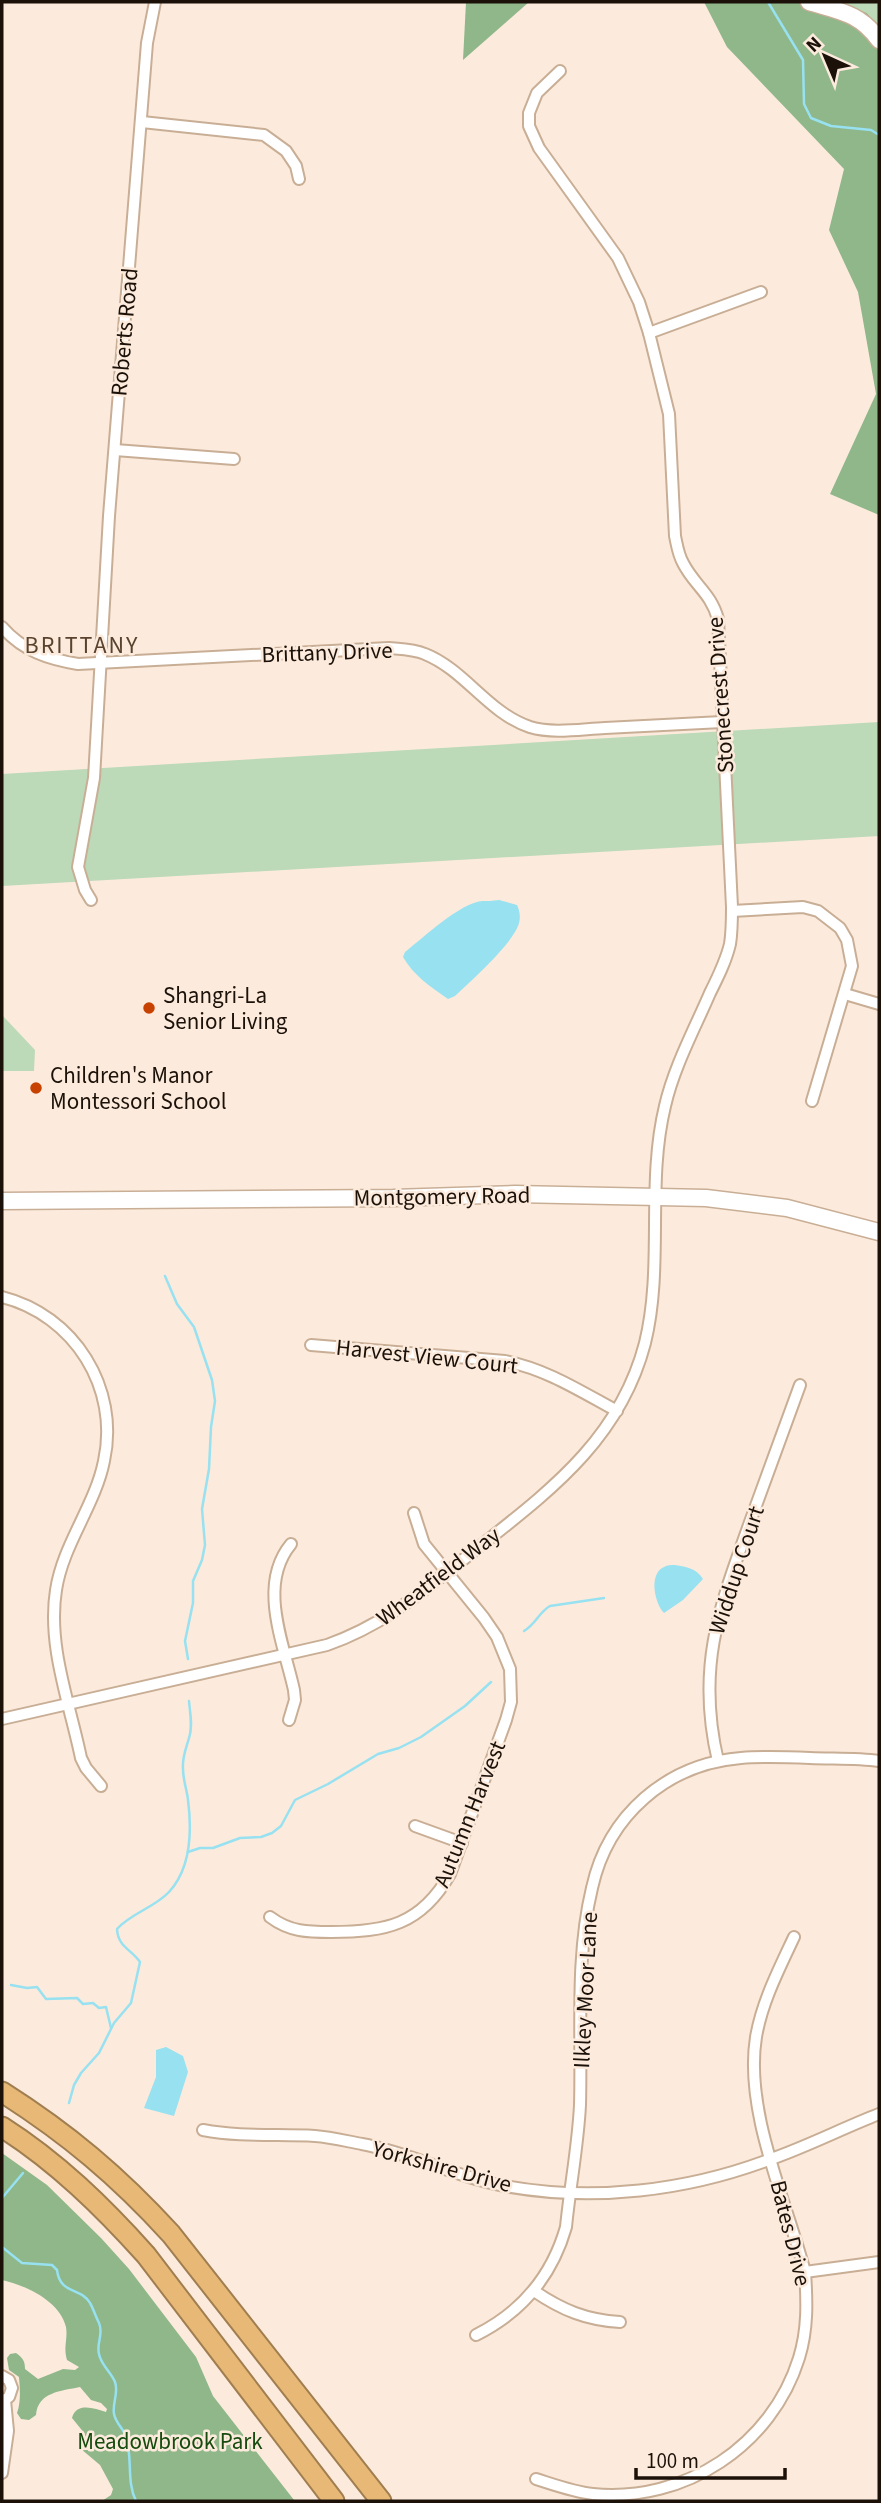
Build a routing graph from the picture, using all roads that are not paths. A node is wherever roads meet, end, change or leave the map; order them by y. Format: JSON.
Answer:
{"nodes":[{"id":1,"x":155,"y":2,"type":"edge"},
{"id":2,"x":809,"y":2,"type":"edge"},
{"id":3,"x":879,"y":40,"type":"edge"},
{"id":4,"x":560,"y":71,"type":"dead end"},
{"id":5,"x":142,"y":122,"type":"junction"},
{"id":6,"x":299,"y":179,"type":"dead end"},
{"id":7,"x":761,"y":292,"type":"dead end"},
{"id":8,"x":649,"y":333,"type":"junction"},
{"id":9,"x":115,"y":450,"type":"junction"},
{"id":10,"x":234,"y":459,"type":"dead end"},
{"id":11,"x":2,"y":628,"type":"edge"},
{"id":12,"x":101,"y":664,"type":"junction"},
{"id":13,"x":722,"y":722,"type":"junction"},
{"id":14,"x":91,"y":900,"type":"dead end"},
{"id":15,"x":732,"y":911,"type":"junction"},
{"id":16,"x":845,"y":994,"type":"junction"},
{"id":17,"x":879,"y":1004,"type":"edge"},
{"id":18,"x":812,"y":1101,"type":"dead end"},
{"id":19,"x":656,"y":1197,"type":"junction"},
{"id":20,"x":2,"y":1201,"type":"edge"},
{"id":21,"x":879,"y":1231,"type":"edge"},
{"id":22,"x":2,"y":1297,"type":"edge"},
{"id":23,"x":311,"y":1345,"type":"dead end"},
{"id":24,"x":800,"y":1385,"type":"dead end"},
{"id":25,"x":617,"y":1411,"type":"junction"},
{"id":26,"x":414,"y":1513,"type":"dead end"},
{"id":27,"x":291,"y":1544,"type":"dead end"},
{"id":28,"x":446,"y":1572,"type":"junction"},
{"id":29,"x":286,"y":1655,"type":"junction"},
{"id":30,"x":70,"y":1705,"type":"junction"},
{"id":31,"x":2,"y":1719,"type":"edge"},
{"id":32,"x":289,"y":1720,"type":"dead end"},
{"id":33,"x":879,"y":1760,"type":"edge"},
{"id":34,"x":718,"y":1761,"type":"junction"},
{"id":35,"x":101,"y":1786,"type":"dead end"},
{"id":36,"x":415,"y":1826,"type":"dead end"},
{"id":37,"x":462,"y":1843,"type":"junction"},
{"id":38,"x":270,"y":1917,"type":"dead end"},
{"id":39,"x":793,"y":1937,"type":"dead end"},
{"id":40,"x":2,"y":2092,"type":"edge"},
{"id":41,"x":879,"y":2114,"type":"edge"},
{"id":42,"x":2,"y":2127,"type":"edge"},
{"id":43,"x":203,"y":2130,"type":"dead end"},
{"id":44,"x":2,"y":2141,"type":"edge"},
{"id":45,"x":772,"y":2159,"type":"junction"},
{"id":46,"x":570,"y":2191,"type":"junction"},
{"id":47,"x":879,"y":2262,"type":"edge"},
{"id":48,"x":805,"y":2272,"type":"junction"},
{"id":49,"x":534,"y":2291,"type":"junction"},
{"id":50,"x":620,"y":2322,"type":"dead end"},
{"id":51,"x":476,"y":2335,"type":"dead end"},
{"id":52,"x":216,"y":2346,"type":"junction"},
{"id":53,"x":2,"y":2376,"type":"edge"},
{"id":54,"x":4,"y":2400,"type":"edge"},
{"id":55,"x":2,"y":2473,"type":"edge"},
{"id":56,"x":536,"y":2479,"type":"dead end"},
{"id":57,"x":650,"y":2497,"type":"edge"},
{"id":58,"x":334,"y":2501,"type":"edge"},
{"id":59,"x":381,"y":2501,"type":"edge"}],
"edges":[{"from":1,"to":5,"type":"street","name":"Roberts Road"},
{"from":2,"to":3,"type":"main road"},
{"from":4,"to":8,"type":"street","name":"Stonecrest Drive"},
{"from":5,"to":6,"type":"street"},
{"from":5,"to":9,"type":"street","name":"Roberts Road"},
{"from":7,"to":8,"type":"street"},
{"from":8,"to":13,"type":"street","name":"Stonecrest Drive"},
{"from":9,"to":10,"type":"street"},
{"from":9,"to":12,"type":"street","name":"Roberts Road"},
{"from":11,"to":12,"type":"street","name":"Brittany Drive"},
{"from":12,"to":13,"type":"street","name":"Brittany Drive"},
{"from":12,"to":14,"type":"street","name":"Roberts Road"},
{"from":13,"to":15,"type":"street","name":"Stonecrest Drive"},
{"from":15,"to":16,"type":"street"},
{"from":15,"to":19,"type":"street","name":"Stonecrest Drive"},
{"from":16,"to":17,"type":"street"},
{"from":16,"to":18,"type":"street"},
{"from":19,"to":20,"type":"main road","name":"Montgomery Road"},
{"from":19,"to":21,"type":"main road","name":"Montgomery Road"},
{"from":19,"to":25,"type":"street","name":"Wheatfield Way"},
{"from":22,"to":30,"type":"street"},
{"from":23,"to":25,"type":"street","name":"Harvest View Court"},
{"from":24,"to":34,"type":"street","name":"Widdup Court"},
{"from":25,"to":28,"type":"street","name":"Wheatfield Way"},
{"from":26,"to":28,"type":"street","name":"Autumn Harvest"},
{"from":27,"to":29,"type":"street"},
{"from":28,"to":29,"type":"street","name":"Wheatfield Way"},
{"from":28,"to":37,"type":"street","name":"Autumn Harvest"},
{"from":29,"to":30,"type":"street","name":"Wheatfield Way"},
{"from":29,"to":32,"type":"street"},
{"from":30,"to":31,"type":"street","name":"Wheatfield Way"},
{"from":30,"to":35,"type":"street"},
{"from":33,"to":34,"type":"street","name":"Ilkley Moor Lane"},
{"from":34,"to":46,"type":"street","name":"Ilkley Moor Lane"},
{"from":36,"to":37,"type":"street"},
{"from":37,"to":38,"type":"street","name":"Autumn Harvest"},
{"from":39,"to":45,"type":"street","name":"Bates Drive"},
{"from":40,"to":59,"type":"highway"},
{"from":41,"to":45,"type":"street","name":"Yorkshire Drive"},
{"from":42,"to":52,"type":"highway"},
{"from":43,"to":46,"type":"street","name":"Yorkshire Drive"},
{"from":44,"to":52,"type":"highway"},
{"from":45,"to":46,"type":"street","name":"Yorkshire Drive"},
{"from":45,"to":48,"type":"street","name":"Bates Drive"},
{"from":46,"to":49,"type":"street","name":"Ilkley Moor Lane"},
{"from":47,"to":48,"type":"street"},
{"from":48,"to":57,"type":"street","name":"Bates Drive"},
{"from":49,"to":50,"type":"street"},
{"from":49,"to":51,"type":"street","name":"Ilkley Moor Lane"},
{"from":52,"to":58,"type":"highway"},
{"from":53,"to":54,"type":"street"},
{"from":54,"to":55,"type":"street"},
{"from":56,"to":57,"type":"street","name":"Bates Drive"}]}
